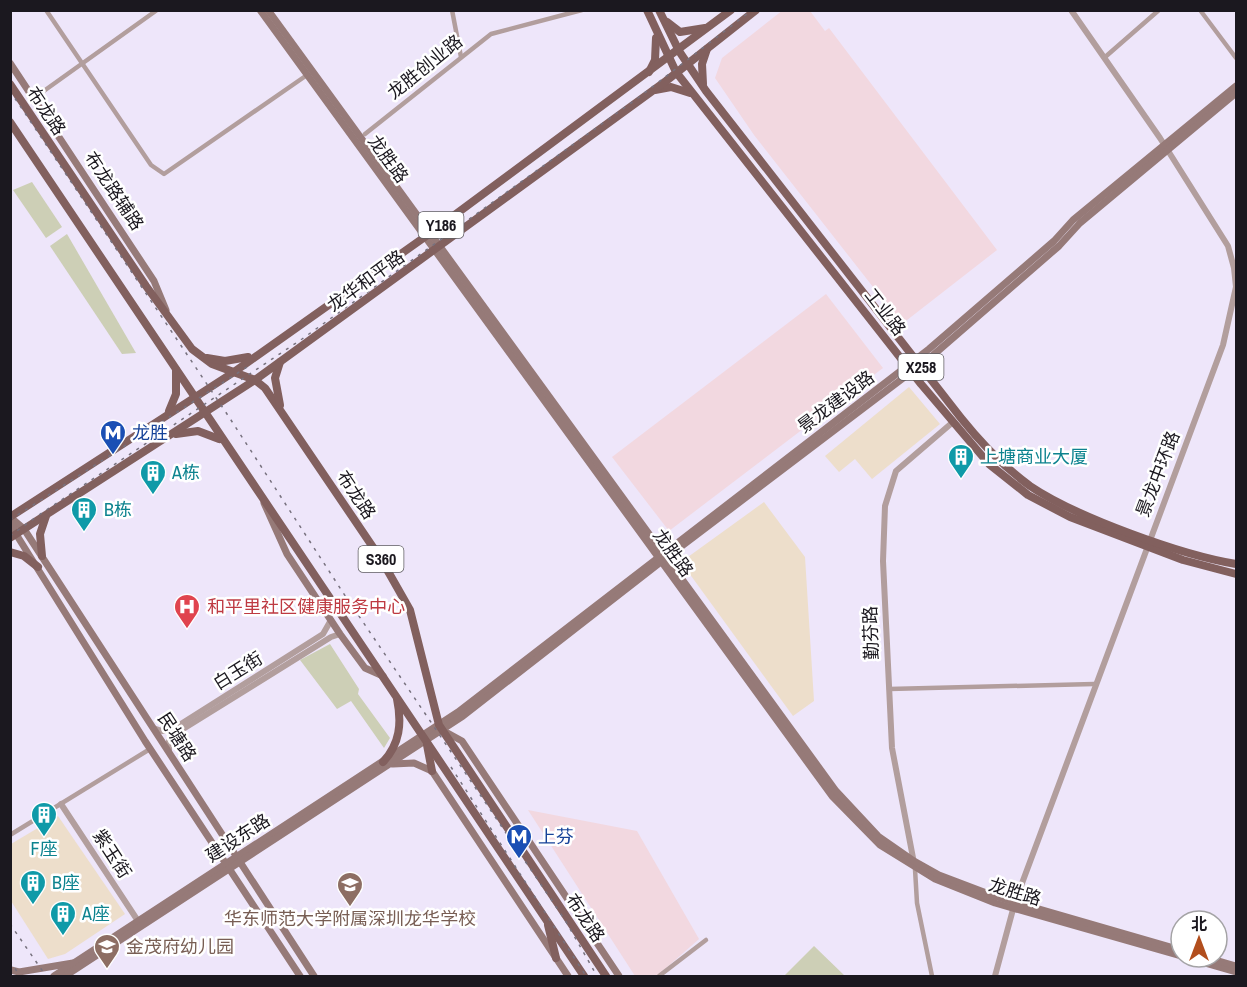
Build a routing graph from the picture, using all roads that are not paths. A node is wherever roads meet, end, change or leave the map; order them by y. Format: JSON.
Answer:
{"nodes":[{"id":1,"x":46,"y":10,"type":"edge"},
{"id":2,"x":260,"y":10,"type":"edge"},
{"id":3,"x":268,"y":10,"type":"edge"},
{"id":4,"x":452,"y":10,"type":"edge"},
{"id":5,"x":582,"y":10,"type":"edge"},
{"id":6,"x":647,"y":10,"type":"edge"},
{"id":7,"x":731,"y":10,"type":"edge"},
{"id":8,"x":756,"y":10,"type":"edge"},
{"id":9,"x":1071,"y":10,"type":"edge"},
{"id":10,"x":1159,"y":10,"type":"edge"},
{"id":11,"x":1200,"y":10,"type":"edge"},
{"id":12,"x":156,"y":11,"type":"edge"},
{"id":13,"x":660,"y":12,"type":"edge"},
{"id":14,"x":712,"y":26,"type":"junction"},
{"id":15,"x":655,"y":30,"type":"junction"},
{"id":16,"x":708,"y":48,"type":"junction"},
{"id":17,"x":679,"y":51,"type":"junction"},
{"id":18,"x":461,"y":57,"type":"junction"},
{"id":19,"x":1104,"y":58,"type":"junction"},
{"id":20,"x":1236,"y":58,"type":"edge"},
{"id":21,"x":669,"y":59,"type":"junction"},
{"id":22,"x":10,"y":63,"type":"edge"},
{"id":23,"x":81,"y":64,"type":"junction"},
{"id":24,"x":687,"y":64,"type":"junction"},
{"id":25,"x":676,"y":72,"type":"junction"},
{"id":26,"x":307,"y":75,"type":"junction"},
{"id":27,"x":646,"y":76,"type":"junction"},
{"id":28,"x":10,"y":84,"type":"edge"},
{"id":29,"x":1236,"y":86,"type":"edge"},
{"id":30,"x":651,"y":91,"type":"junction"},
{"id":31,"x":706,"y":91,"type":"junction"},
{"id":32,"x":1236,"y":93,"type":"edge"},
{"id":33,"x":695,"y":96,"type":"junction"},
{"id":34,"x":34,"y":98,"type":"junction"},
{"id":35,"x":10,"y":122,"type":"edge"},
{"id":36,"x":363,"y":136,"type":"junction"},
{"id":37,"x":1166,"y":148,"type":"junction"},
{"id":38,"x":428,"y":235,"type":"junction"},
{"id":39,"x":438,"y":248,"type":"junction"},
{"id":40,"x":166,"y":310,"type":"junction"},
{"id":41,"x":255,"y":354,"type":"junction"},
{"id":42,"x":201,"y":358,"type":"junction"},
{"id":43,"x":281,"y":361,"type":"junction"},
{"id":44,"x":918,"y":362,"type":"junction"},
{"id":45,"x":175,"y":366,"type":"junction"},
{"id":46,"x":910,"y":369,"type":"junction"},
{"id":47,"x":234,"y":372,"type":"junction"},
{"id":48,"x":255,"y":380,"type":"junction"},
{"id":49,"x":194,"y":397,"type":"junction"},
{"id":50,"x":282,"y":411,"type":"junction"},
{"id":51,"x":204,"y":414,"type":"junction"},
{"id":52,"x":165,"y":416,"type":"junction"},
{"id":53,"x":953,"y":422,"type":"junction"},
{"id":54,"x":169,"y":436,"type":"junction"},
{"id":55,"x":223,"y":442,"type":"junction"},
{"id":56,"x":260,"y":492,"type":"junction"},
{"id":57,"x":47,"y":514,"type":"junction"},
{"id":58,"x":10,"y":517,"type":"edge"},
{"id":59,"x":24,"y":529,"type":"junction"},
{"id":60,"x":13,"y":536,"type":"edge"},
{"id":61,"x":1149,"y":538,"type":"junction"},
{"id":62,"x":1146,"y":547,"type":"junction"},
{"id":63,"x":10,"y":552,"type":"edge"},
{"id":64,"x":42,"y":556,"type":"junction"},
{"id":65,"x":661,"y":557,"type":"junction"},
{"id":66,"x":1236,"y":564,"type":"edge"},
{"id":67,"x":38,"y":567,"type":"junction"},
{"id":68,"x":1236,"y":574,"type":"edge"},
{"id":69,"x":331,"y":620,"type":"junction"},
{"id":70,"x":340,"y":634,"type":"junction"},
{"id":71,"x":383,"y":676,"type":"junction"},
{"id":72,"x":1094,"y":684,"type":"junction"},
{"id":73,"x":889,"y":690,"type":"junction"},
{"id":74,"x":396,"y":695,"type":"junction"},
{"id":75,"x":153,"y":727,"type":"junction"},
{"id":76,"x":440,"y":727,"type":"junction"},
{"id":77,"x":425,"y":738,"type":"junction"},
{"id":78,"x":150,"y":749,"type":"junction"},
{"id":79,"x":169,"y":752,"type":"junction"},
{"id":80,"x":386,"y":763,"type":"junction"},
{"id":81,"x":432,"y":771,"type":"junction"},
{"id":82,"x":61,"y":804,"type":"junction"},
{"id":83,"x":10,"y":836,"type":"edge"},
{"id":84,"x":239,"y":859,"type":"junction"},
{"id":85,"x":914,"y":865,"type":"junction"},
{"id":86,"x":228,"y":867,"type":"junction"},
{"id":87,"x":1014,"y":905,"type":"junction"},
{"id":88,"x":138,"y":921,"type":"junction"},
{"id":89,"x":547,"y":921,"type":"junction"},
{"id":90,"x":706,"y":940,"type":"dead end"},
{"id":91,"x":1169,"y":947,"type":"edge"},
{"id":92,"x":1169,"y":953,"type":"edge"},
{"id":93,"x":556,"y":958,"type":"junction"},
{"id":94,"x":80,"y":963,"type":"junction"},
{"id":95,"x":11,"y":969,"type":"edge"},
{"id":96,"x":16,"y":976,"type":"edge"},
{"id":97,"x":54,"y":976,"type":"edge"},
{"id":98,"x":65,"y":976,"type":"edge"},
{"id":99,"x":75,"y":976,"type":"edge"},
{"id":100,"x":300,"y":976,"type":"edge"},
{"id":101,"x":314,"y":976,"type":"edge"},
{"id":102,"x":568,"y":976,"type":"edge"},
{"id":103,"x":584,"y":976,"type":"edge"},
{"id":104,"x":606,"y":976,"type":"edge"},
{"id":105,"x":619,"y":976,"type":"edge"},
{"id":106,"x":659,"y":976,"type":"edge"},
{"id":107,"x":932,"y":976,"type":"edge"},
{"id":108,"x":995,"y":976,"type":"edge"}],
"edges":[{"from":1,"to":23,"type":"street"},
{"from":2,"to":26,"type":"main road","name":"龙胜路"},
{"from":3,"to":36,"type":"main road","name":"龙胜路"},
{"from":4,"to":18,"type":"street"},
{"from":5,"to":18,"type":"street","name":"龙胜创业路"},
{"from":6,"to":15,"type":"main road","name":"工业路","number":"X258"},
{"from":7,"to":14,"type":"main road","name":"龙华和平路","number":"Y186"},
{"from":8,"to":16,"type":"main road","name":"龙华和平路","number":"Y186"},
{"from":9,"to":19,"type":"street","name":"景龙中环路"},
{"from":10,"to":19,"type":"street"},
{"from":11,"to":20,"type":"street"},
{"from":12,"to":23,"type":"street"},
{"from":13,"to":14,"type":"main road"},
{"from":13,"to":17,"type":"main road","name":"工业路","number":"X258"},
{"from":14,"to":17,"type":"main road","name":"龙华和平路","number":"Y186"},
{"from":15,"to":21,"type":"main road","name":"工业路","number":"X258"},
{"from":15,"to":27,"type":"main road"},
{"from":16,"to":24,"type":"main road","name":"龙华和平路","number":"Y186"},
{"from":16,"to":31,"type":"main road"},
{"from":17,"to":21,"type":"main road","name":"龙华和平路","number":"Y186"},
{"from":17,"to":24,"type":"main road","name":"工业路","number":"X258"},
{"from":18,"to":36,"type":"street","name":"龙胜创业路"},
{"from":19,"to":37,"type":"street","name":"景龙中环路"},
{"from":21,"to":25,"type":"main road","name":"工业路","number":"X258"},
{"from":21,"to":27,"type":"main road","name":"龙华和平路","number":"Y186"},
{"from":22,"to":34,"type":"main road","name":"布龙路辅路"},
{"from":23,"to":26,"type":"street"},
{"from":23,"to":34,"type":"street"},
{"from":24,"to":25,"type":"main road","name":"龙华和平路","number":"Y186"},
{"from":24,"to":31,"type":"main road","name":"工业路","number":"X258"},
{"from":25,"to":30,"type":"main road","name":"龙华和平路","number":"Y186"},
{"from":25,"to":33,"type":"main road","name":"工业路","number":"X258"},
{"from":26,"to":38,"type":"main road","name":"龙胜路"},
{"from":27,"to":38,"type":"main road","name":"龙华和平路","number":"Y186"},
{"from":28,"to":40,"type":"main road","name":"布龙路"},
{"from":29,"to":37,"type":"main road","name":"景龙建设路"},
{"from":30,"to":33,"type":"main road"},
{"from":30,"to":39,"type":"main road","name":"龙华和平路","number":"Y186"},
{"from":31,"to":44,"type":"main road","name":"工业路","number":"X258"},
{"from":32,"to":37,"type":"main road","name":"景龙建设路"},
{"from":33,"to":46,"type":"main road","name":"工业路","number":"X258"},
{"from":34,"to":40,"type":"main road","name":"布龙路辅路"},
{"from":35,"to":45,"type":"main road","name":"布龙路"},
{"from":36,"to":38,"type":"main road","name":"龙胜路"},
{"from":37,"to":44,"type":"main road","name":"景龙建设路"},
{"from":37,"to":61,"type":"street","name":"景龙中环路"},
{"from":38,"to":39,"type":"main road","name":"龙胜路"},
{"from":38,"to":41,"type":"main road","name":"龙华和平路","number":"Y186"},
{"from":39,"to":43,"type":"main road","name":"龙华和平路","number":"Y186"},
{"from":39,"to":65,"type":"main road","name":"龙胜路"},
{"from":40,"to":42,"type":"main road","name":"布龙路"},
{"from":41,"to":42,"type":"main road"},
{"from":41,"to":47,"type":"main road","name":"龙华和平路","number":"Y186"},
{"from":42,"to":47,"type":"main road","name":"布龙路","number":"S360"},
{"from":43,"to":48,"type":"main road","name":"龙华和平路","number":"Y186"},
{"from":43,"to":50,"type":"main road"},
{"from":44,"to":46,"type":"main road","name":"景龙建设路"},
{"from":44,"to":61,"type":"main road","name":"工业路","number":"X258"},
{"from":45,"to":49,"type":"main road","name":"布龙路"},
{"from":45,"to":52,"type":"main road"},
{"from":46,"to":53,"type":"main road","name":"工业路","number":"X258"},
{"from":46,"to":65,"type":"main road","name":"景龙建设路"},
{"from":47,"to":48,"type":"main road","name":"布龙路","number":"S360"},
{"from":47,"to":49,"type":"main road","name":"龙华和平路","number":"Y186"},
{"from":48,"to":50,"type":"main road","name":"布龙路","number":"S360"},
{"from":48,"to":51,"type":"main road","name":"龙华和平路","number":"Y186"},
{"from":49,"to":51,"type":"main road","name":"布龙路"},
{"from":49,"to":52,"type":"main road","name":"龙华和平路","number":"Y186"},
{"from":50,"to":76,"type":"main road","name":"布龙路","number":"S360"},
{"from":51,"to":54,"type":"main road","name":"龙华和平路","number":"Y186"},
{"from":51,"to":55,"type":"main road","name":"布龙路"},
{"from":52,"to":58,"type":"main road","name":"龙华和平路","number":"Y186"},
{"from":53,"to":62,"type":"main road","name":"工业路","number":"X258"},
{"from":53,"to":73,"type":"street","name":"勤芬路"},
{"from":54,"to":55,"type":"main road"},
{"from":54,"to":57,"type":"main road","name":"龙华和平路","number":"Y186"},
{"from":55,"to":56,"type":"main road","name":"布龙路"},
{"from":56,"to":69,"type":"main road","name":"布龙路"},
{"from":56,"to":71,"type":"main road","name":"布龙路"},
{"from":57,"to":59,"type":"main road","name":"龙华和平路","number":"Y186"},
{"from":57,"to":64,"type":"main road"},
{"from":58,"to":59,"type":"main road","name":"民塘路"},
{"from":58,"to":60,"type":"main road","name":"民塘路"},
{"from":59,"to":60,"type":"main road","name":"龙华和平路","number":"Y186"},
{"from":59,"to":64,"type":"main road","name":"民塘路"},
{"from":60,"to":67,"type":"main road","name":"民塘路"},
{"from":61,"to":62,"type":"street","name":"景龙中环路"},
{"from":61,"to":66,"type":"main road","name":"工业路","number":"X258"},
{"from":62,"to":68,"type":"main road","name":"工业路","number":"X258"},
{"from":62,"to":72,"type":"street","name":"景龙中环路"},
{"from":63,"to":67,"type":"main road"},
{"from":64,"to":75,"type":"main road","name":"民塘路"},
{"from":65,"to":76,"type":"main road","name":"景龙建设路"},
{"from":65,"to":85,"type":"main road","name":"龙胜路"},
{"from":67,"to":78,"type":"main road","name":"民塘路"},
{"from":69,"to":70,"type":"main road","name":"布龙路"},
{"from":69,"to":75,"type":"street","name":"白玉街"},
{"from":70,"to":71,"type":"main road"},
{"from":70,"to":79,"type":"street","name":"白玉街"},
{"from":71,"to":74,"type":"main road","name":"布龙路"},
{"from":72,"to":73,"type":"street"},
{"from":72,"to":87,"type":"street","name":"景龙中环路"},
{"from":73,"to":85,"type":"street","name":"勤芬路"},
{"from":74,"to":77,"type":"main road","name":"布龙路"},
{"from":74,"to":80,"type":"main road"},
{"from":75,"to":79,"type":"main road","name":"民塘路"},
{"from":76,"to":77,"type":"main road","name":"建设东路"},
{"from":76,"to":104,"type":"main road","name":"布龙路","number":"S360"},
{"from":76,"to":105,"type":"main road"},
{"from":77,"to":80,"type":"main road","name":"建设东路"},
{"from":77,"to":81,"type":"main road"},
{"from":77,"to":89,"type":"main road","name":"布龙路"},
{"from":78,"to":82,"type":"street"},
{"from":78,"to":86,"type":"main road","name":"民塘路"},
{"from":79,"to":84,"type":"main road","name":"民塘路"},
{"from":80,"to":81,"type":"main road"},
{"from":80,"to":84,"type":"main road","name":"建设东路"},
{"from":81,"to":93,"type":"main road"},
{"from":82,"to":83,"type":"street"},
{"from":82,"to":88,"type":"street","name":"紫玉街"},
{"from":84,"to":86,"type":"main road","name":"建设东路"},
{"from":84,"to":101,"type":"main road","name":"民塘路"},
{"from":85,"to":87,"type":"main road","name":"龙胜路"},
{"from":85,"to":107,"type":"street"},
{"from":86,"to":88,"type":"main road","name":"建设东路"},
{"from":86,"to":94,"type":"main road","name":"建设东路"},
{"from":86,"to":100,"type":"main road","name":"民塘路"},
{"from":87,"to":91,"type":"main road","name":"龙胜路"},
{"from":87,"to":92,"type":"main road","name":"龙胜路"},
{"from":87,"to":108,"type":"street","name":"景龙中环路"},
{"from":88,"to":94,"type":"main road","name":"建设东路"},
{"from":89,"to":93,"type":"main road"},
{"from":89,"to":103,"type":"main road","name":"布龙路"},
{"from":90,"to":106,"type":"street"},
{"from":93,"to":102,"type":"main road"},
{"from":94,"to":95,"type":"main road"},
{"from":94,"to":97,"type":"main road","name":"建设东路"},
{"from":94,"to":98,"type":"main road","name":"建设东路"},
{"from":94,"to":99,"type":"main road"},
{"from":95,"to":96,"type":"main road"}]}
